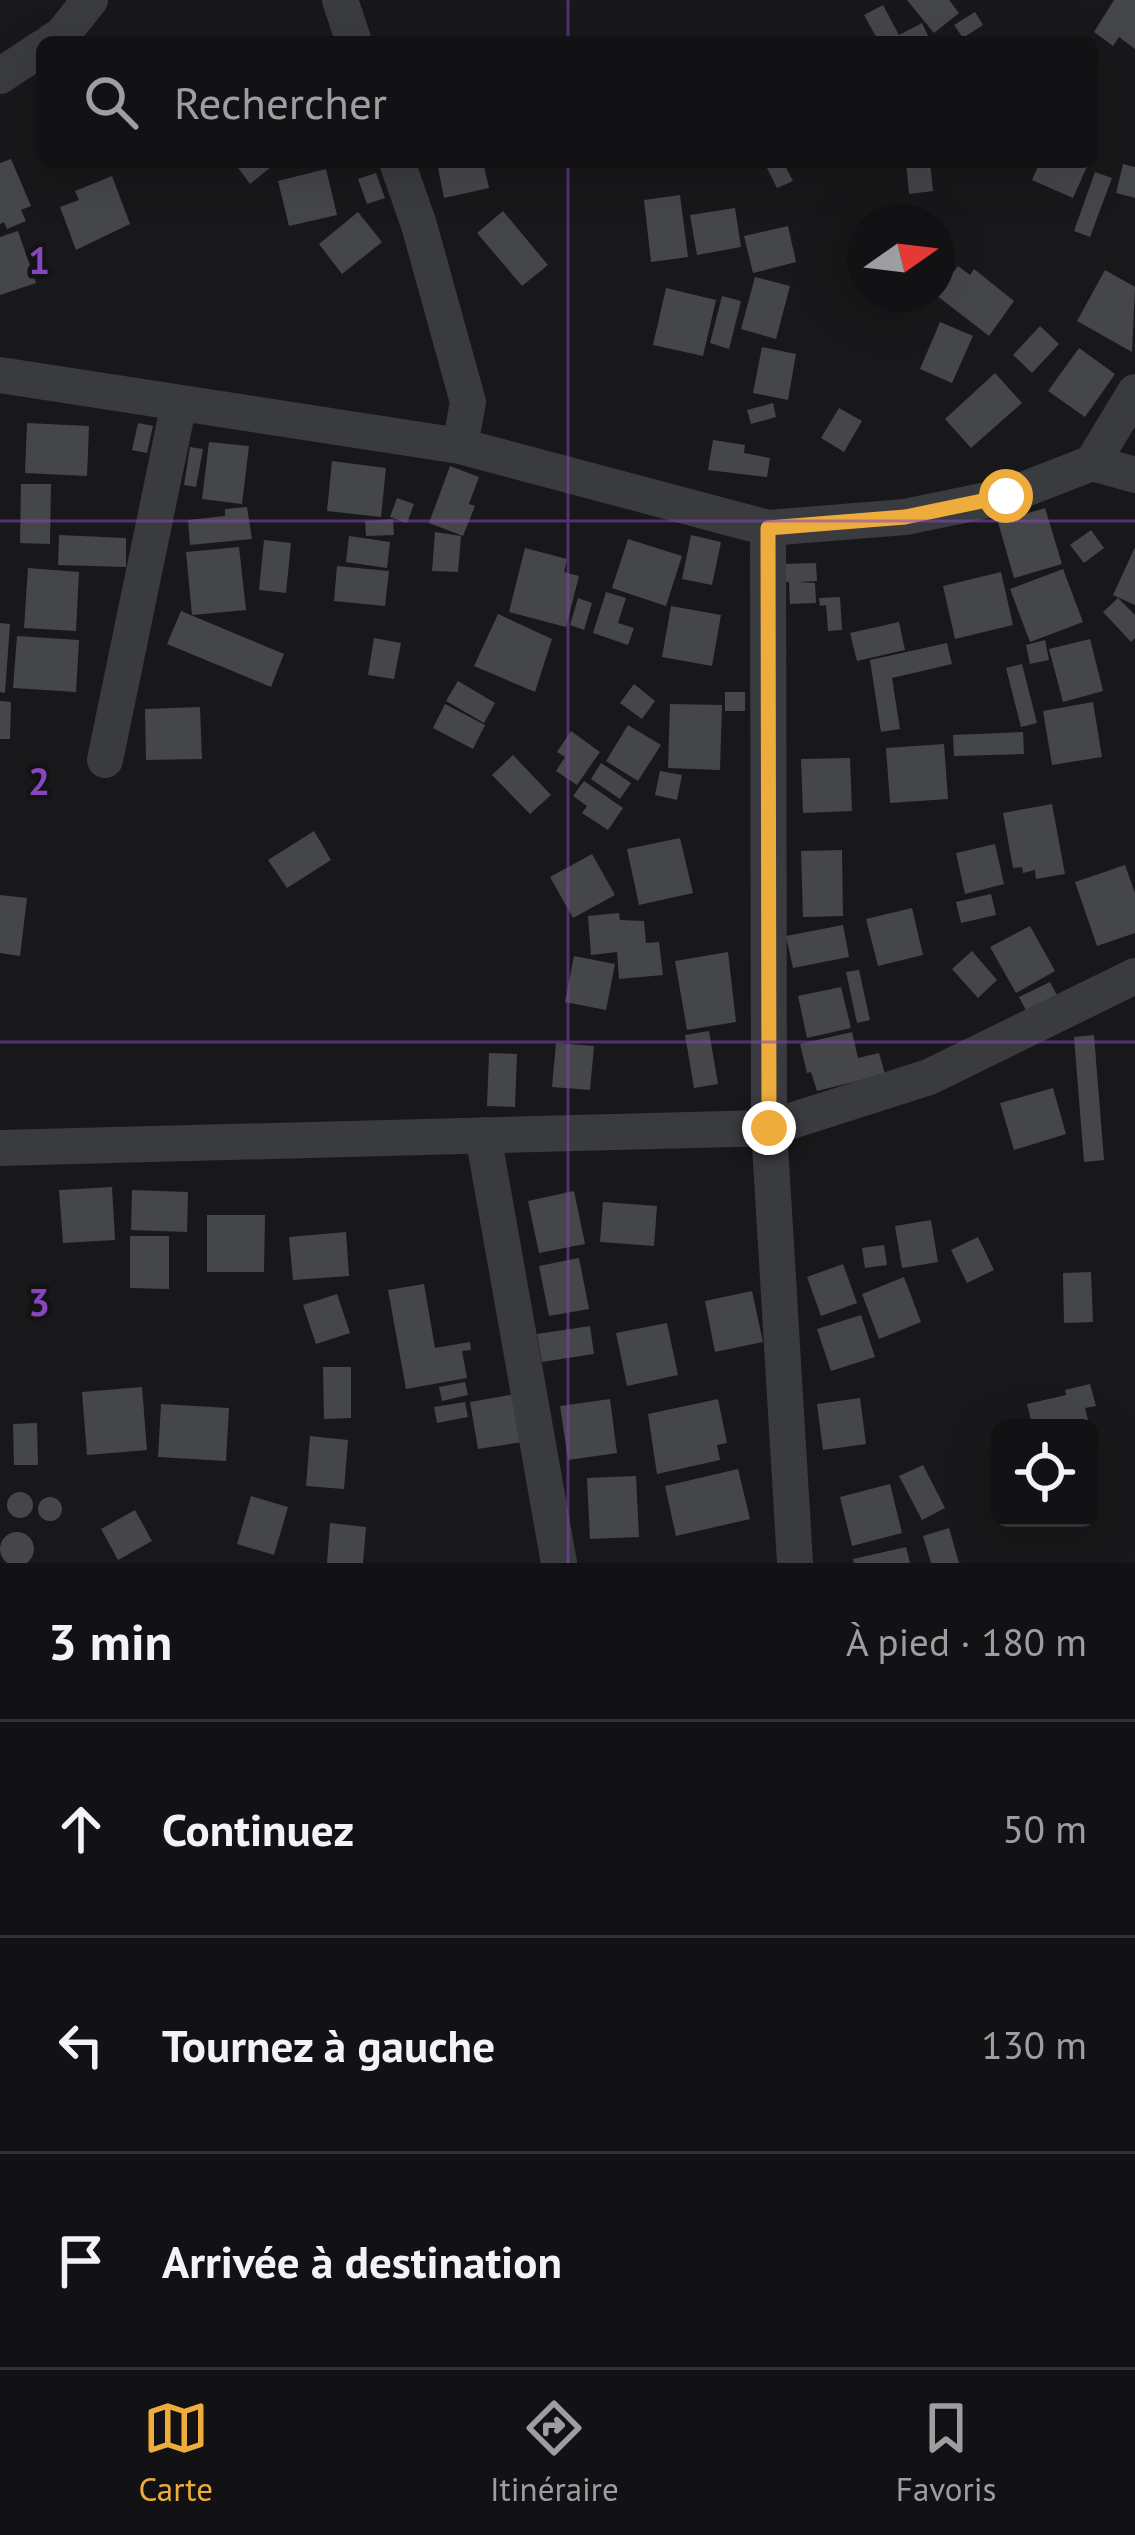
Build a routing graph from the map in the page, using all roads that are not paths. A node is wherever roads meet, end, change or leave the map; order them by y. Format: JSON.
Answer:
{"nodes":[{"id":1,"x":90,"y":0,"type":"edge"},
{"id":2,"x":340,"y":0,"type":"edge"},
{"id":3,"x":60,"y":36,"type":"edge"},
{"id":4,"x":352,"y":36,"type":"edge"},
{"id":5,"x":36,"y":52,"type":"edge"},
{"id":6,"x":0,"y":76,"type":"edge"},
{"id":7,"x":399,"y":168,"type":"edge"},
{"id":8,"x":0,"y":375,"type":"edge"},
{"id":9,"x":1135,"y":392,"type":"edge"},
{"id":10,"x":179,"y":403,"type":"junction"},
{"id":11,"x":460,"y":446,"type":"junction"},
{"id":12,"x":1091,"y":463,"type":"junction"},
{"id":13,"x":1135,"y":475,"type":"edge"},
{"id":14,"x":768,"y":528,"type":"junction"},
{"id":15,"x":105,"y":760,"type":"dead end"},
{"id":16,"x":1135,"y":976,"type":"edge"},
{"id":17,"x":769,"y":1128,"type":"junction"},
{"id":18,"x":483,"y":1136,"type":"junction"},
{"id":19,"x":0,"y":1148,"type":"edge"},
{"id":20,"x":560,"y":1563,"type":"edge"},
{"id":21,"x":795,"y":1563,"type":"edge"}],
"edges":[{"from":1,"to":3,"type":"street"},
{"from":2,"to":4,"type":"street"},
{"from":5,"to":6,"type":"street"},
{"from":7,"to":11,"type":"street"},
{"from":8,"to":10,"type":"street"},
{"from":9,"to":12,"type":"street"},
{"from":10,"to":11,"type":"street"},
{"from":10,"to":15,"type":"street"},
{"from":11,"to":14,"type":"street"},
{"from":12,"to":13,"type":"street"},
{"from":12,"to":14,"type":"street"},
{"from":14,"to":17,"type":"street"},
{"from":16,"to":17,"type":"street"},
{"from":17,"to":18,"type":"street"},
{"from":17,"to":21,"type":"street"},
{"from":18,"to":19,"type":"street"},
{"from":18,"to":20,"type":"street"}]}
